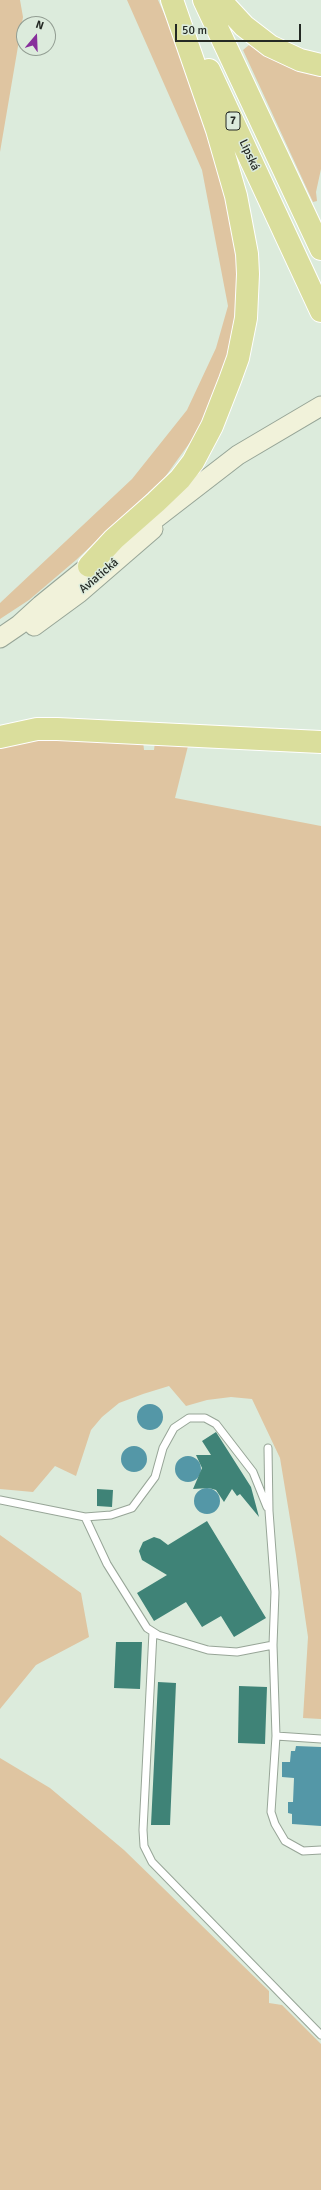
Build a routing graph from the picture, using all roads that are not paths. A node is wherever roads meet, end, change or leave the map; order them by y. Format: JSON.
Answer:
{"nodes":[{"id":1,"x":172,"y":0,"type":"edge"},
{"id":2,"x":175,"y":0,"type":"edge"},
{"id":3,"x":204,"y":0,"type":"edge"},
{"id":4,"x":220,"y":0,"type":"edge"},
{"id":5,"x":321,"y":65,"type":"edge"},
{"id":6,"x":321,"y":249,"type":"edge"},
{"id":7,"x":321,"y":310,"type":"edge"},
{"id":8,"x":319,"y":406,"type":"edge"},
{"id":9,"x":190,"y":492,"type":"junction"},
{"id":10,"x":89,"y":566,"type":"junction"},
{"id":11,"x":41,"y":605,"type":"junction"},
{"id":12,"x":0,"y":627,"type":"edge"},
{"id":13,"x":0,"y":638,"type":"edge"},
{"id":14,"x":0,"y":652,"type":"edge"},
{"id":15,"x":0,"y":722,"type":"edge"},
{"id":16,"x":152,"y":735,"type":"junction"},
{"id":17,"x":0,"y":737,"type":"edge"},
{"id":18,"x":321,"y":742,"type":"edge"},
{"id":19,"x":268,"y":1448,"type":"dead end"},
{"id":20,"x":0,"y":1500,"type":"edge"},
{"id":21,"x":269,"y":1511,"type":"junction"},
{"id":22,"x":85,"y":1517,"type":"junction"},
{"id":23,"x":153,"y":1632,"type":"junction"},
{"id":24,"x":273,"y":1645,"type":"junction"},
{"id":25,"x":276,"y":1736,"type":"junction"},
{"id":26,"x":321,"y":1739,"type":"edge"},
{"id":27,"x":321,"y":1850,"type":"edge"},
{"id":28,"x":321,"y":2035,"type":"edge"}],
"edges":[{"from":1,"to":10,"type":"highway"},
{"from":2,"to":7,"type":"highway","name":"Lipská","number":"7"},
{"from":3,"to":6,"type":"highway","number":"7"},
{"from":4,"to":5,"type":"highway"},
{"from":8,"to":9,"type":"main road"},
{"from":9,"to":10,"type":"main road"},
{"from":9,"to":14,"type":"main road","name":"Aviatická"},
{"from":10,"to":11,"type":"main road"},
{"from":11,"to":12,"type":"main road"},
{"from":11,"to":13,"type":"main road"},
{"from":15,"to":16,"type":"highway"},
{"from":16,"to":17,"type":"highway"},
{"from":16,"to":18,"type":"highway"},
{"from":19,"to":21,"type":"lane"},
{"from":20,"to":22,"type":"lane"},
{"from":21,"to":22,"type":"lane"},
{"from":21,"to":24,"type":"lane"},
{"from":22,"to":23,"type":"lane"},
{"from":23,"to":24,"type":"lane"},
{"from":23,"to":28,"type":"lane"},
{"from":24,"to":25,"type":"lane"},
{"from":25,"to":26,"type":"lane"},
{"from":25,"to":27,"type":"lane"}]}
